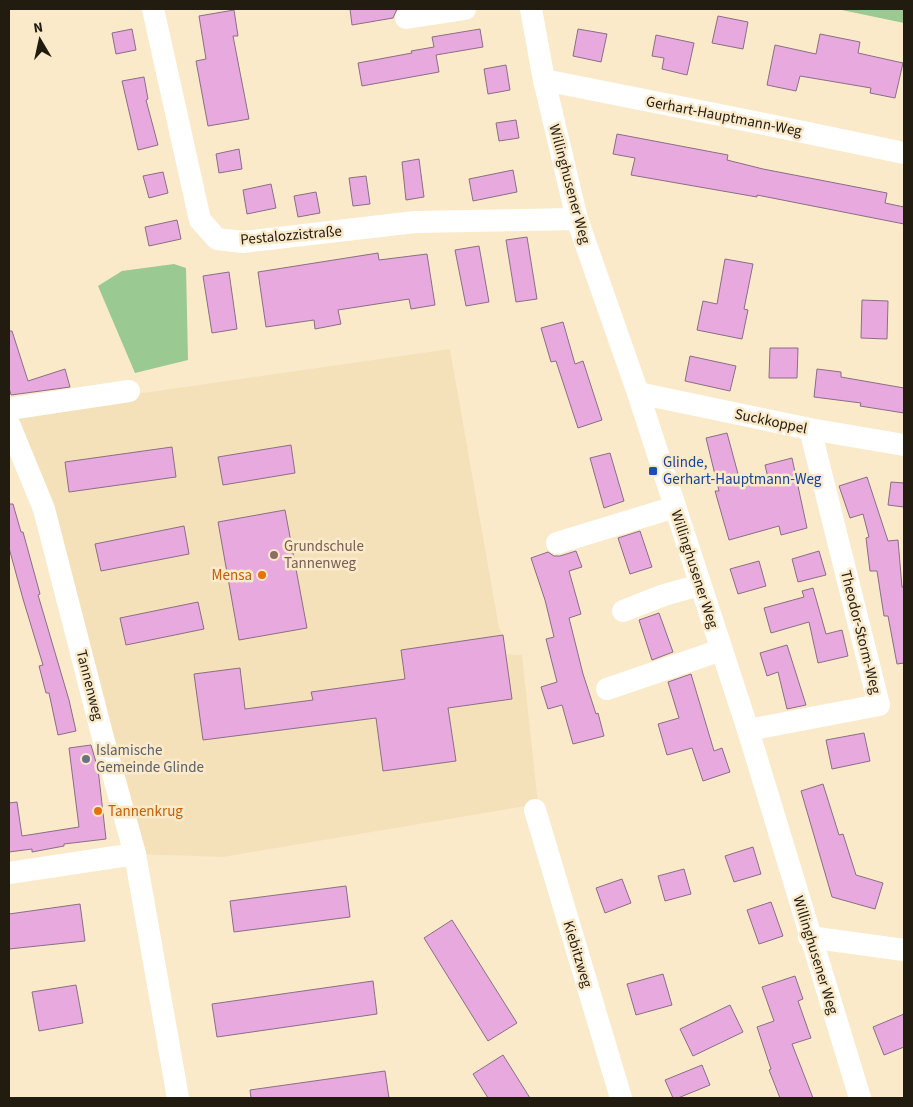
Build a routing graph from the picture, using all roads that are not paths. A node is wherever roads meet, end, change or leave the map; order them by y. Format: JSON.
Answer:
{"nodes":[{"id":1,"x":153,"y":9,"type":"edge"},
{"id":2,"x":466,"y":9,"type":"edge"},
{"id":3,"x":531,"y":9,"type":"edge"},
{"id":4,"x":406,"y":18,"type":"dead end"},
{"id":5,"x":544,"y":80,"type":"junction"},
{"id":6,"x":904,"y":153,"type":"edge"},
{"id":7,"x":577,"y":219,"type":"junction"},
{"id":8,"x":129,"y":391,"type":"dead end"},
{"id":9,"x":638,"y":393,"type":"junction"},
{"id":10,"x":9,"y":409,"type":"edge"},
{"id":11,"x":9,"y":424,"type":"edge"},
{"id":12,"x":810,"y":429,"type":"junction"},
{"id":13,"x":904,"y":445,"type":"edge"},
{"id":14,"x":675,"y":507,"type":"junction"},
{"id":15,"x":557,"y":543,"type":"dead end"},
{"id":16,"x":700,"y":585,"type":"junction"},
{"id":17,"x":623,"y":611,"type":"dead end"},
{"id":18,"x":721,"y":650,"type":"junction"},
{"id":19,"x":607,"y":689,"type":"dead end"},
{"id":20,"x":748,"y":730,"type":"junction"},
{"id":21,"x":535,"y":810,"type":"dead end"},
{"id":22,"x":135,"y":854,"type":"junction"},
{"id":23,"x":9,"y":874,"type":"edge"},
{"id":24,"x":809,"y":937,"type":"junction"},
{"id":25,"x":904,"y":950,"type":"edge"},
{"id":26,"x":178,"y":1098,"type":"edge"},
{"id":27,"x":621,"y":1098,"type":"edge"},
{"id":28,"x":860,"y":1098,"type":"edge"}],
"edges":[{"from":1,"to":7,"type":"street","name":"Pestalozzistraße"},
{"from":2,"to":4,"type":"street"},
{"from":3,"to":5,"type":"street","name":"Willinghusener Weg"},
{"from":5,"to":6,"type":"street","name":"Gerhart-Hauptmann-Weg"},
{"from":5,"to":7,"type":"street","name":"Willinghusener Weg"},
{"from":7,"to":9,"type":"street","name":"Willinghusener Weg"},
{"from":8,"to":10,"type":"street"},
{"from":9,"to":12,"type":"street","name":"Suckkoppel"},
{"from":9,"to":14,"type":"street","name":"Willinghusener Weg"},
{"from":11,"to":22,"type":"street","name":"Tannenweg"},
{"from":12,"to":13,"type":"street","name":"Suckkoppel"},
{"from":12,"to":20,"type":"street","name":"Theodor-Storm-Weg"},
{"from":14,"to":15,"type":"street"},
{"from":14,"to":16,"type":"street","name":"Willinghusener Weg"},
{"from":16,"to":17,"type":"street"},
{"from":16,"to":18,"type":"street","name":"Willinghusener Weg"},
{"from":18,"to":19,"type":"street"},
{"from":18,"to":20,"type":"street","name":"Willinghusener Weg"},
{"from":20,"to":24,"type":"street","name":"Willinghusener Weg"},
{"from":21,"to":27,"type":"street","name":"Kiebitzweg"},
{"from":22,"to":23,"type":"street"},
{"from":22,"to":26,"type":"street","name":"Tannenweg"},
{"from":24,"to":25,"type":"street"},
{"from":24,"to":28,"type":"street","name":"Willinghusener Weg"}]}
